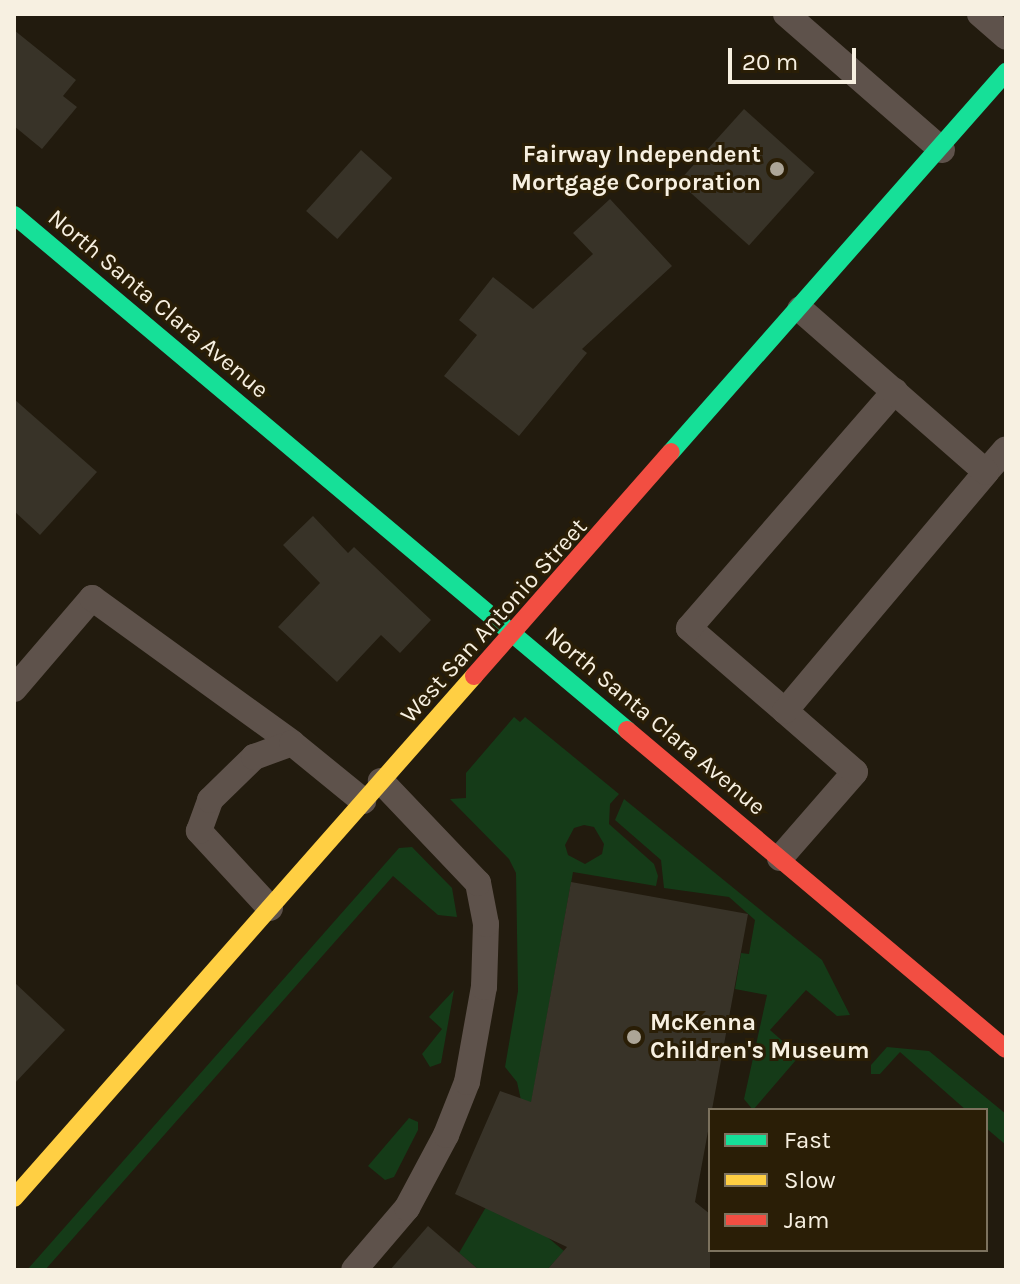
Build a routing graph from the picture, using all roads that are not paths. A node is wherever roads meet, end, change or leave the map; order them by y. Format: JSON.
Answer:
{"nodes":[{"id":1,"x":786,"y":14,"type":"edge"},
{"id":2,"x":980,"y":14,"type":"edge"},
{"id":3,"x":1006,"y":37,"type":"edge"},
{"id":4,"x":1006,"y":72,"type":"edge"},
{"id":5,"x":942,"y":150,"type":"junction"},
{"id":6,"x":14,"y":215,"type":"edge"},
{"id":7,"x":800,"y":309,"type":"junction"},
{"id":8,"x":895,"y":391,"type":"junction"},
{"id":9,"x":1006,"y":449,"type":"edge"},
{"id":10,"x":986,"y":472,"type":"junction"},
{"id":11,"x":515,"y":634,"type":"junction"},
{"id":12,"x":14,"y":689,"type":"edge"},
{"id":13,"x":785,"y":711,"type":"junction"},
{"id":14,"x":292,"y":743,"type":"junction"},
{"id":15,"x":381,"y":781,"type":"junction"},
{"id":16,"x":363,"y":801,"type":"junction"},
{"id":17,"x":780,"y":858,"type":"junction"},
{"id":18,"x":270,"y":908,"type":"junction"},
{"id":19,"x":1006,"y":1049,"type":"edge"},
{"id":20,"x":14,"y":1198,"type":"edge"},
{"id":21,"x":354,"y":1270,"type":"edge"}],
"edges":[{"from":1,"to":5,"type":"lane"},
{"from":2,"to":3,"type":"lane"},
{"from":4,"to":5,"type":"main road","name":"West San Antonio Street"},
{"from":5,"to":7,"type":"main road","name":"West San Antonio Street"},
{"from":6,"to":11,"type":"main road","name":"North Santa Clara Avenue"},
{"from":7,"to":8,"type":"lane"},
{"from":7,"to":11,"type":"main road","name":"West San Antonio Street"},
{"from":8,"to":10,"type":"lane"},
{"from":8,"to":13,"type":"lane"},
{"from":9,"to":10,"type":"lane"},
{"from":10,"to":13,"type":"lane"},
{"from":11,"to":15,"type":"main road","name":"West San Antonio Street"},
{"from":11,"to":17,"type":"main road","name":"North Santa Clara Avenue"},
{"from":12,"to":14,"type":"lane"},
{"from":13,"to":17,"type":"lane"},
{"from":14,"to":16,"type":"lane"},
{"from":14,"to":18,"type":"lane"},
{"from":15,"to":16,"type":"main road","name":"West San Antonio Street"},
{"from":15,"to":21,"type":"lane"},
{"from":16,"to":18,"type":"main road","name":"West San Antonio Street"},
{"from":17,"to":19,"type":"main road","name":"North Santa Clara Avenue"},
{"from":18,"to":20,"type":"main road","name":"West San Antonio Street"}]}
